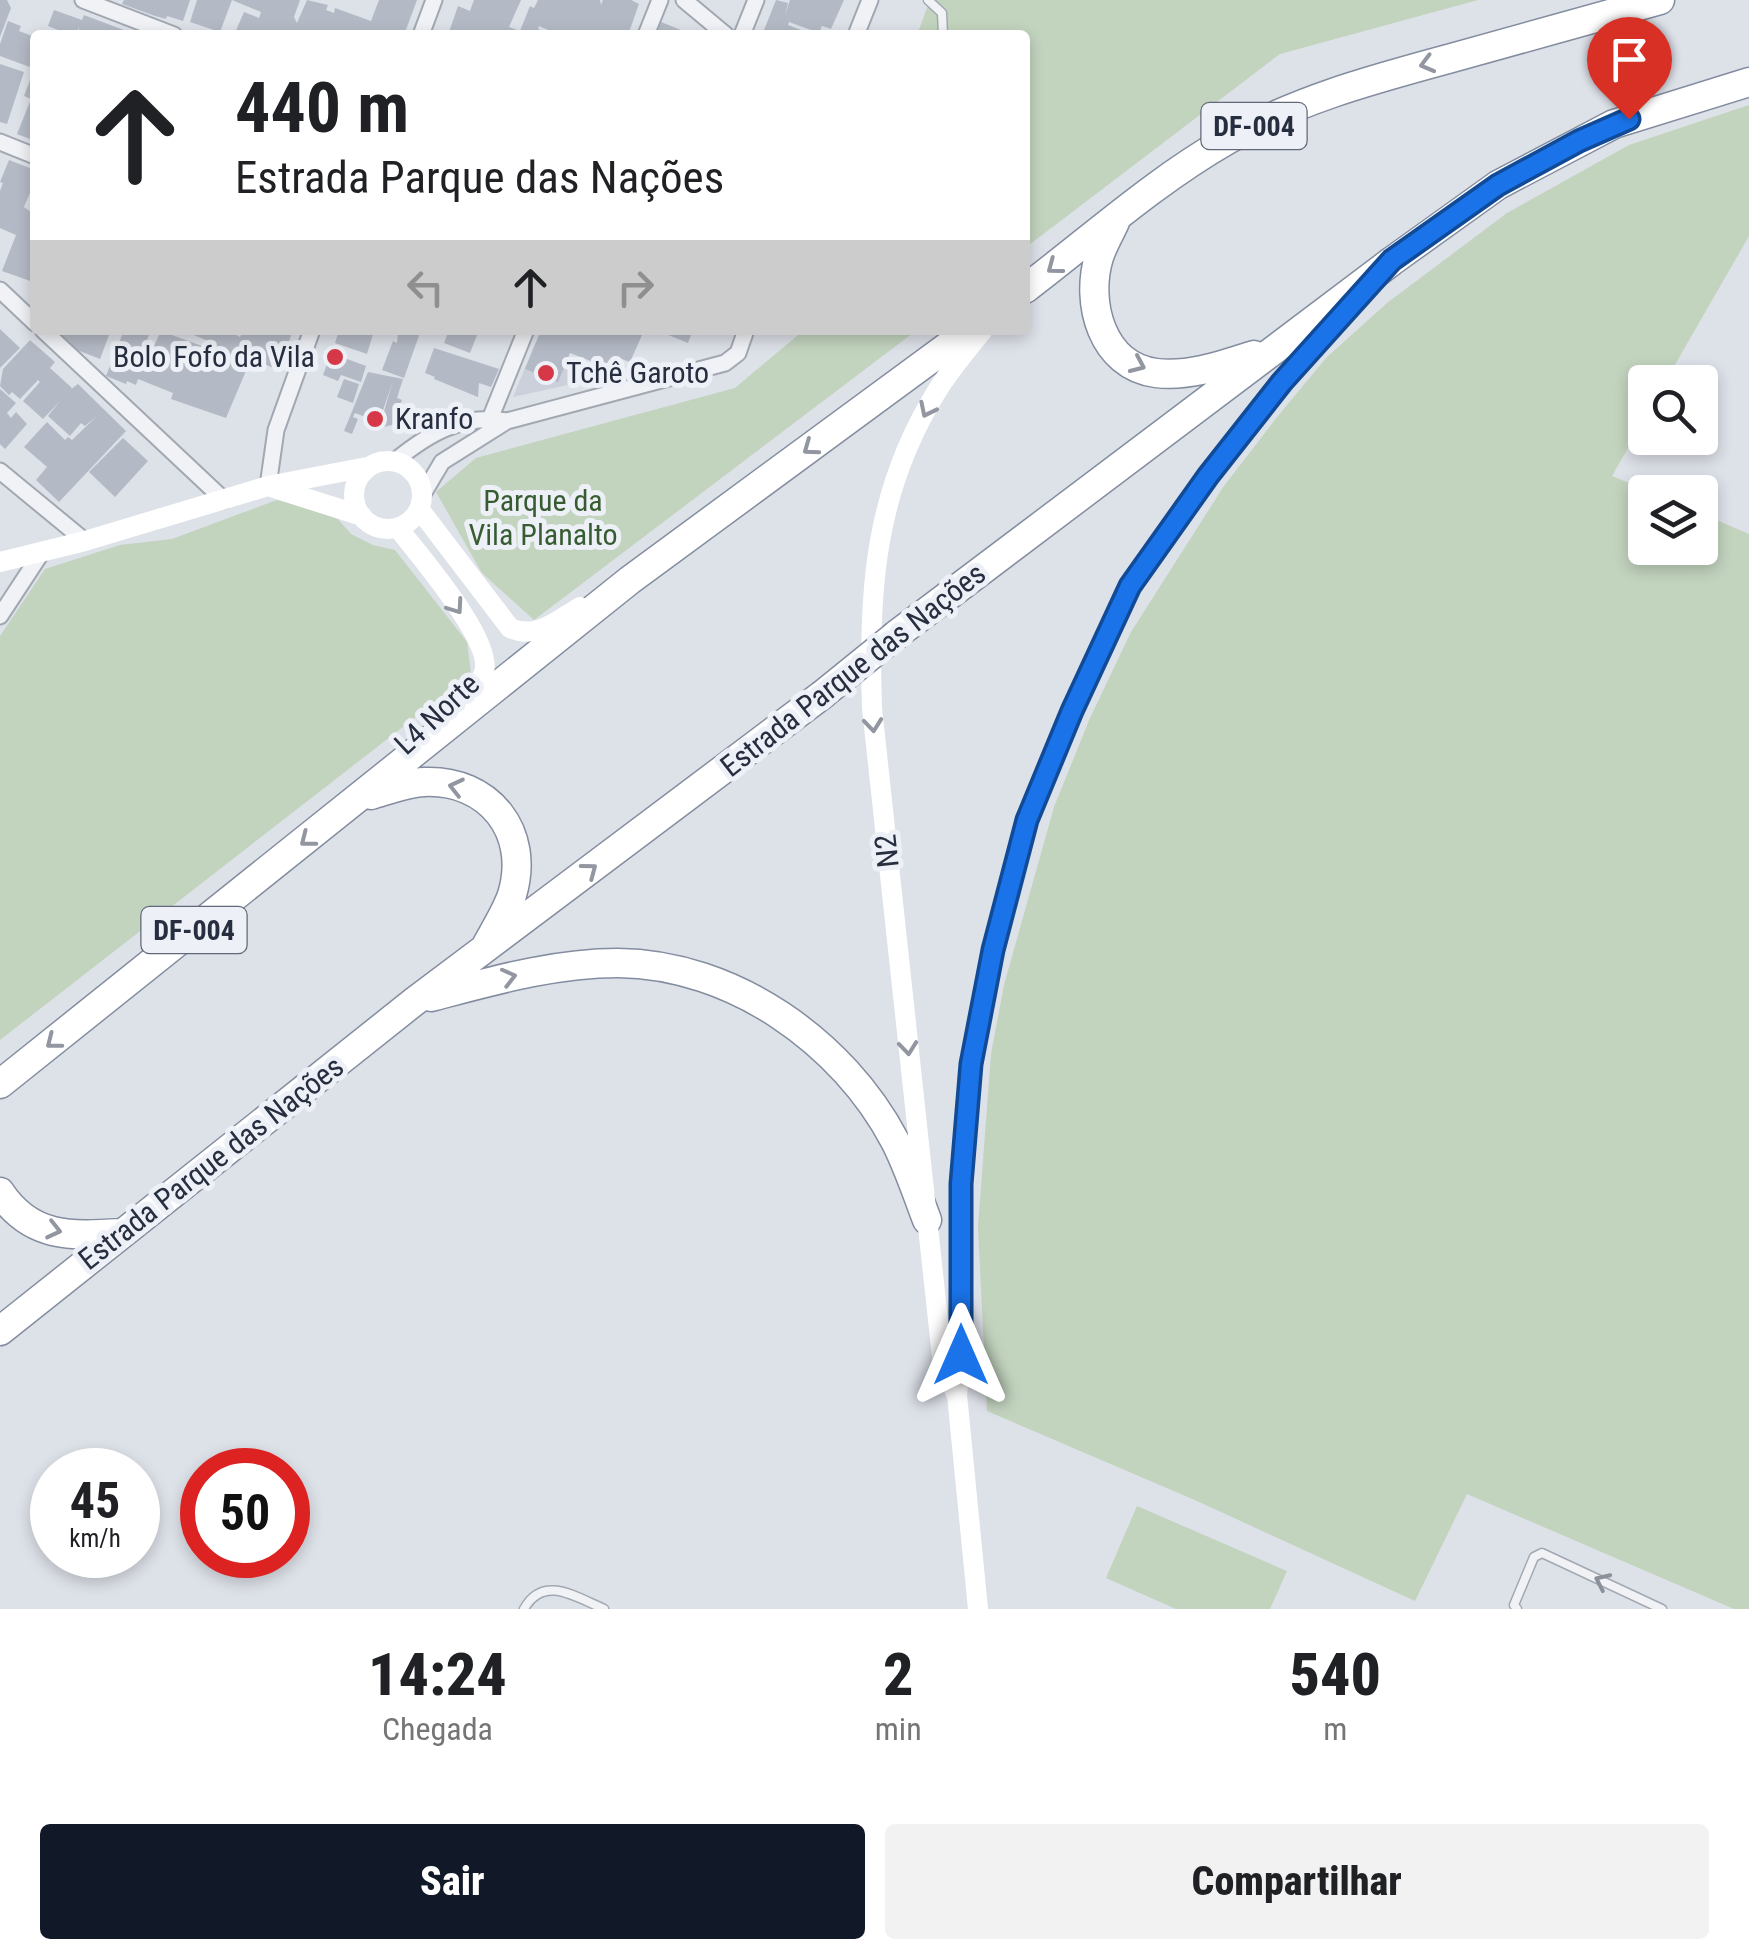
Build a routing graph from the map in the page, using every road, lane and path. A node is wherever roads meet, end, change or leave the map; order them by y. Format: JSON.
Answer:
{"nodes":[{"id":1,"x":83,"y":0,"type":"edge"},
{"id":2,"x":434,"y":0,"type":"edge"},
{"id":3,"x":660,"y":0,"type":"edge"},
{"id":4,"x":684,"y":0,"type":"edge"},
{"id":5,"x":756,"y":0,"type":"edge"},
{"id":6,"x":870,"y":0,"type":"edge"},
{"id":7,"x":928,"y":0,"type":"edge"},
{"id":8,"x":1660,"y":0,"type":"edge"},
{"id":9,"x":161,"y":30,"type":"edge"},
{"id":10,"x":423,"y":30,"type":"edge"},
{"id":11,"x":648,"y":30,"type":"edge"},
{"id":12,"x":720,"y":30,"type":"edge"},
{"id":13,"x":744,"y":30,"type":"edge"},
{"id":14,"x":858,"y":30,"type":"edge"},
{"id":15,"x":943,"y":30,"type":"edge"},
{"id":16,"x":1749,"y":82,"type":"edge"},
{"id":17,"x":0,"y":142,"type":"edge"},
{"id":18,"x":30,"y":154,"type":"edge"},
{"id":19,"x":1116,"y":220,"type":"junction"},
{"id":20,"x":1392,"y":260,"type":"junction"},
{"id":21,"x":1030,"y":285,"type":"edge"},
{"id":22,"x":0,"y":290,"type":"edge"},
{"id":23,"x":30,"y":318,"type":"edge"},
{"id":24,"x":47,"y":335,"type":"edge"},
{"id":25,"x":310,"y":335,"type":"edge"},
{"id":26,"x":524,"y":335,"type":"edge"},
{"id":27,"x":744,"y":335,"type":"edge"},
{"id":28,"x":963,"y":335,"type":"edge"},
{"id":29,"x":978,"y":335,"type":"edge"},
{"id":30,"x":1276,"y":348,"type":"junction"},
{"id":31,"x":497,"y":424,"type":"junction"},
{"id":32,"x":396,"y":461,"type":"junction"},
{"id":33,"x":368,"y":467,"type":"junction"},
{"id":34,"x":0,"y":471,"type":"edge"},
{"id":35,"x":268,"y":486,"type":"junction"},
{"id":36,"x":224,"y":500,"type":"junction"},
{"id":37,"x":421,"y":502,"type":"junction"},
{"id":38,"x":362,"y":516,"type":"junction"},
{"id":39,"x":398,"y":528,"type":"junction"},
{"id":40,"x":85,"y":541,"type":"junction"},
{"id":41,"x":42,"y":552,"type":"junction"},
{"id":42,"x":0,"y":562,"type":"edge"},
{"id":43,"x":630,"y":580,"type":"junction"},
{"id":44,"x":0,"y":616,"type":"edge"},
{"id":45,"x":360,"y":798,"type":"junction"},
{"id":46,"x":484,"y":950,"type":"junction"},
{"id":47,"x":414,"y":1002,"type":"junction"},
{"id":48,"x":2,"y":1086,"type":"edge"},
{"id":49,"x":0,"y":1192,"type":"edge"},
{"id":50,"x":927,"y":1220,"type":"junction"},
{"id":51,"x":122,"y":1234,"type":"junction"},
{"id":52,"x":0,"y":1331,"type":"edge"},
{"id":53,"x":957,"y":1395,"type":"junction"},
{"id":54,"x":524,"y":1609,"type":"edge"},
{"id":55,"x":604,"y":1609,"type":"edge"},
{"id":56,"x":978,"y":1609,"type":"edge"},
{"id":57,"x":1517,"y":1609,"type":"edge"},
{"id":58,"x":1662,"y":1609,"type":"edge"}],
"edges":[{"from":1,"to":9,"type":"street"},
{"from":2,"to":10,"type":"street"},
{"from":3,"to":11,"type":"street"},
{"from":4,"to":12,"type":"street"},
{"from":5,"to":13,"type":"street"},
{"from":6,"to":14,"type":"street"},
{"from":7,"to":15,"type":"lane"},
{"from":8,"to":19,"type":"highway","number":"DF-004","one_way":true},
{"from":16,"to":20,"type":"highway","name":"Estrada Parque das Nações"},
{"from":17,"to":18,"type":"street"},
{"from":19,"to":21,"type":"highway","number":"DF-004","one_way":true},
{"from":19,"to":30,"type":"highway","one_way":true},
{"from":20,"to":30,"type":"highway","name":"Estrada Parque das Nações"},
{"from":20,"to":53,"type":"main road","name":"N2"},
{"from":22,"to":23,"type":"street"},
{"from":24,"to":36,"type":"street"},
{"from":25,"to":35,"type":"street"},
{"from":26,"to":31,"type":"street"},
{"from":27,"to":31,"type":"street"},
{"from":28,"to":43,"type":"highway","number":"DF-004","one_way":true},
{"from":29,"to":50,"type":"main road","name":"N2","one_way":true},
{"from":46,"to":30,"type":"highway","name":"Estrada Parque das Nações","one_way":true,"bridge":true},
{"from":31,"to":32,"type":"street"},
{"from":31,"to":37,"type":"street"},
{"from":32,"to":33,"type":"main road"},
{"from":32,"to":37,"type":"main road"},
{"from":33,"to":35,"type":"main road"},
{"from":33,"to":38,"type":"main road"},
{"from":34,"to":40,"type":"street"},
{"from":35,"to":36,"type":"main road"},
{"from":35,"to":38,"type":"main road"},
{"from":36,"to":40,"type":"main road"},
{"from":37,"to":39,"type":"main road"},
{"from":37,"to":43,"type":"main road"},
{"from":38,"to":39,"type":"main road"},
{"from":39,"to":45,"type":"main road","name":"L4 Norte","one_way":true},
{"from":40,"to":41,"type":"main road"},
{"from":41,"to":42,"type":"main road"},
{"from":41,"to":44,"type":"street"},
{"from":43,"to":45,"type":"highway","number":"DF-004"},
{"from":46,"to":45,"type":"highway","one_way":true},
{"from":45,"to":48,"type":"highway","number":"DF-004","one_way":true},
{"from":46,"to":47,"type":"highway","name":"Estrada Parque das Nações"},
{"from":47,"to":50,"type":"highway","one_way":true},
{"from":47,"to":51,"type":"highway","name":"Estrada Parque das Nações"},
{"from":49,"to":51,"type":"highway","one_way":true},
{"from":50,"to":53,"type":"main road","name":"N2"},
{"from":51,"to":52,"type":"highway","name":"Estrada Parque das Nações"},
{"from":53,"to":56,"type":"main road","name":"N2"},
{"from":54,"to":55,"type":"lane"},
{"from":58,"to":57,"type":"lane","one_way":true}]}
